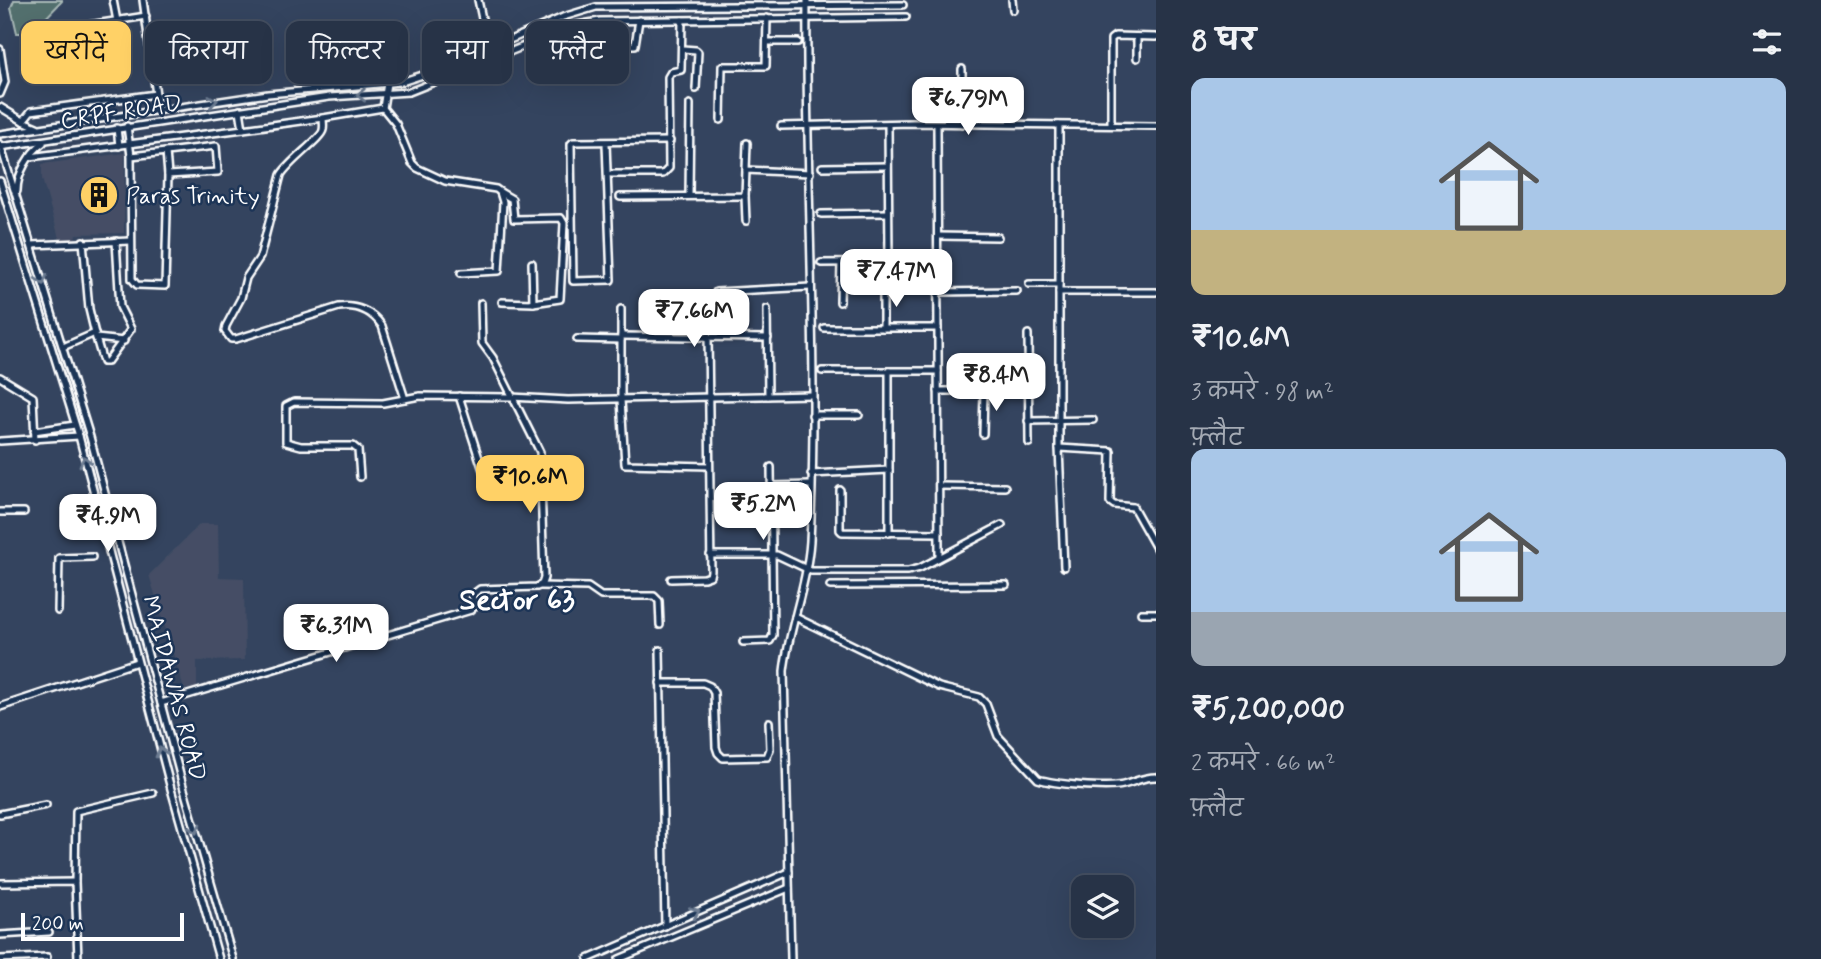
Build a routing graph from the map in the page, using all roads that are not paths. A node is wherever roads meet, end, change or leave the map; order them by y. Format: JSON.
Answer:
{"nodes":[{"id":1,"x":113,"y":0,"type":"edge"},
{"id":2,"x":144,"y":0,"type":"edge"},
{"id":3,"x":478,"y":0,"type":"edge"},
{"id":4,"x":1012,"y":0,"type":"edge"},
{"id":5,"x":620,"y":3,"type":"edge"},
{"id":6,"x":713,"y":3,"type":"edge"},
{"id":7,"x":807,"y":3,"type":"edge"},
{"id":8,"x":903,"y":5,"type":"dead end"},
{"id":9,"x":1013,"y":10,"type":"dead end"},
{"id":10,"x":146,"y":16,"type":"junction"},
{"id":11,"x":906,"y":17,"type":"dead end"},
{"id":12,"x":767,"y":18,"type":"junction"},
{"id":13,"x":808,"y":18,"type":"junction"},
{"id":14,"x":682,"y":19,"type":"junction"},
{"id":15,"x":639,"y":20,"type":"junction"},
{"id":16,"x":117,"y":21,"type":"joint"},
{"id":17,"x":482,"y":21,"type":"edge"},
{"id":18,"x":1137,"y":37,"type":"junction"},
{"id":19,"x":1156,"y":37,"type":"edge"},
{"id":20,"x":512,"y":39,"type":"edge"},
{"id":21,"x":767,"y":42,"type":"junction"},
{"id":22,"x":798,"y":42,"type":"dead end"},
{"id":23,"x":629,"y":45,"type":"edge"},
{"id":24,"x":0,"y":49,"type":"edge"},
{"id":25,"x":683,"y":50,"type":"junction"},
{"id":26,"x":1137,"y":58,"type":"dead end"},
{"id":27,"x":962,"y":69,"type":"dead end"},
{"id":28,"x":375,"y":84,"type":"edge"},
{"id":29,"x":387,"y":84,"type":"edge"},
{"id":30,"x":696,"y":89,"type":"dead end"},
{"id":31,"x":0,"y":94,"type":"edge"},
{"id":32,"x":156,"y":94,"type":"junction"},
{"id":33,"x":383,"y":95,"type":"junction"},
{"id":34,"x":690,"y":104,"type":"dead end"},
{"id":35,"x":0,"y":107,"type":"edge"},
{"id":36,"x":383,"y":108,"type":"junction"},
{"id":37,"x":159,"y":109,"type":"junction"},
{"id":38,"x":240,"y":110,"type":"junction"},
{"id":39,"x":323,"y":118,"type":"junction"},
{"id":40,"x":721,"y":120,"type":"dead end"},
{"id":41,"x":23,"y":121,"type":"junction"},
{"id":42,"x":161,"y":121,"type":"junction"},
{"id":43,"x":808,"y":124,"type":"junction"},
{"id":44,"x":888,"y":124,"type":"junction"},
{"id":45,"x":937,"y":124,"type":"junction"},
{"id":46,"x":962,"y":124,"type":"junction"},
{"id":47,"x":1059,"y":125,"type":"junction"},
{"id":48,"x":1111,"y":125,"type":"junction"},
{"id":49,"x":127,"y":126,"type":"junction"},
{"id":50,"x":781,"y":126,"type":"dead end"},
{"id":51,"x":1156,"y":126,"type":"edge"},
{"id":52,"x":42,"y":128,"type":"junction"},
{"id":53,"x":117,"y":128,"type":"junction"},
{"id":54,"x":243,"y":129,"type":"junction"},
{"id":55,"x":215,"y":133,"type":"junction"},
{"id":56,"x":0,"y":134,"type":"edge"},
{"id":57,"x":46,"y":141,"type":"junction"},
{"id":58,"x":670,"y":141,"type":"junction"},
{"id":59,"x":606,"y":143,"type":"junction"},
{"id":60,"x":747,"y":143,"type":"dead end"},
{"id":61,"x":130,"y":145,"type":"junction"},
{"id":62,"x":0,"y":146,"type":"edge"},
{"id":63,"x":119,"y":146,"type":"junction"},
{"id":64,"x":216,"y":146,"type":"junction"},
{"id":65,"x":166,"y":152,"type":"junction"},
{"id":66,"x":131,"y":156,"type":"junction"},
{"id":67,"x":30,"y":158,"type":"junction"},
{"id":68,"x":888,"y":166,"type":"junction"},
{"id":69,"x":822,"y":167,"type":"dead end"},
{"id":70,"x":746,"y":170,"type":"junction"},
{"id":71,"x":810,"y":173,"type":"junction"},
{"id":72,"x":611,"y":174,"type":"dead end"},
{"id":73,"x":168,"y":175,"type":"junction"},
{"id":74,"x":0,"y":181,"type":"edge"},
{"id":75,"x":500,"y":192,"type":"junction"},
{"id":76,"x":0,"y":194,"type":"edge"},
{"id":77,"x":689,"y":196,"type":"junction"},
{"id":78,"x":745,"y":196,"type":"junction"},
{"id":79,"x":620,"y":197,"type":"dead end"},
{"id":80,"x":18,"y":202,"type":"junction"},
{"id":81,"x":8,"y":204,"type":"junction"},
{"id":82,"x":888,"y":213,"type":"junction"},
{"id":83,"x":821,"y":214,"type":"dead end"},
{"id":84,"x":746,"y":221,"type":"dead end"},
{"id":85,"x":939,"y":236,"type":"junction"},
{"id":86,"x":998,"y":237,"type":"dead end"},
{"id":87,"x":83,"y":241,"type":"junction"},
{"id":88,"x":116,"y":241,"type":"junction"},
{"id":89,"x":131,"y":241,"type":"junction"},
{"id":90,"x":31,"y":245,"type":"junction"},
{"id":91,"x":889,"y":262,"type":"junction"},
{"id":92,"x":938,"y":262,"type":"junction"},
{"id":93,"x":532,"y":263,"type":"dead end"},
{"id":94,"x":821,"y":263,"type":"dead end"},
{"id":95,"x":841,"y":263,"type":"junction"},
{"id":96,"x":461,"y":272,"type":"dead end"},
{"id":97,"x":1029,"y":284,"type":"dead end"},
{"id":98,"x":1059,"y":284,"type":"junction"},
{"id":99,"x":811,"y":287,"type":"junction"},
{"id":100,"x":883,"y":290,"type":"dead end"},
{"id":101,"x":1017,"y":290,"type":"dead end"},
{"id":102,"x":716,"y":292,"type":"dead end"},
{"id":103,"x":938,"y":292,"type":"junction"},
{"id":104,"x":1059,"y":292,"type":"junction"},
{"id":105,"x":1156,"y":292,"type":"edge"},
{"id":106,"x":502,"y":302,"type":"dead end"},
{"id":107,"x":840,"y":302,"type":"dead end"},
{"id":108,"x":481,"y":303,"type":"dead end"},
{"id":109,"x":533,"y":303,"type":"junction"},
{"id":110,"x":621,"y":309,"type":"dead end"},
{"id":111,"x":767,"y":309,"type":"dead end"},
{"id":112,"x":824,"y":328,"type":"dead end"},
{"id":113,"x":883,"y":328,"type":"junction"},
{"id":114,"x":938,"y":328,"type":"junction"},
{"id":115,"x":1028,"y":334,"type":"dead end"},
{"id":116,"x":96,"y":335,"type":"junction"},
{"id":117,"x":708,"y":336,"type":"junction"},
{"id":118,"x":621,"y":338,"type":"junction"},
{"id":119,"x":768,"y":338,"type":"junction"},
{"id":120,"x":577,"y":339,"type":"dead end"},
{"id":121,"x":124,"y":341,"type":"junction"},
{"id":122,"x":63,"y":347,"type":"junction"},
{"id":123,"x":822,"y":371,"type":"dead end"},
{"id":124,"x":889,"y":371,"type":"junction"},
{"id":125,"x":938,"y":371,"type":"junction"},
{"id":126,"x":0,"y":377,"type":"edge"},
{"id":127,"x":938,"y":391,"type":"junction"},
{"id":128,"x":984,"y":391,"type":"junction"},
{"id":129,"x":1028,"y":391,"type":"junction"},
{"id":130,"x":812,"y":395,"type":"junction"},
{"id":131,"x":768,"y":396,"type":"junction"},
{"id":132,"x":459,"y":397,"type":"junction"},
{"id":133,"x":511,"y":397,"type":"junction"},
{"id":134,"x":710,"y":397,"type":"junction"},
{"id":135,"x":405,"y":399,"type":"junction"},
{"id":136,"x":621,"y":400,"type":"junction"},
{"id":137,"x":812,"y":415,"type":"junction"},
{"id":138,"x":859,"y":415,"type":"dead end"},
{"id":139,"x":1093,"y":420,"type":"dead end"},
{"id":140,"x":1028,"y":421,"type":"junction"},
{"id":141,"x":1060,"y":421,"type":"junction"},
{"id":142,"x":75,"y":425,"type":"junction"},
{"id":143,"x":34,"y":431,"type":"junction"},
{"id":144,"x":983,"y":434,"type":"dead end"},
{"id":145,"x":79,"y":436,"type":"junction"},
{"id":146,"x":35,"y":440,"type":"junction"},
{"id":147,"x":0,"y":441,"type":"edge"},
{"id":148,"x":1029,"y":443,"type":"dead end"},
{"id":149,"x":1059,"y":448,"type":"junction"},
{"id":150,"x":542,"y":463,"type":"junction"},
{"id":151,"x":709,"y":466,"type":"junction"},
{"id":152,"x":771,"y":467,"type":"dead end"},
{"id":153,"x":890,"y":470,"type":"junction"},
{"id":154,"x":811,"y":474,"type":"junction"},
{"id":155,"x":360,"y":477,"type":"dead end"},
{"id":156,"x":811,"y":485,"type":"junction"},
{"id":157,"x":772,"y":486,"type":"junction"},
{"id":158,"x":939,"y":486,"type":"junction"},
{"id":159,"x":1005,"y":487,"type":"dead end"},
{"id":160,"x":840,"y":490,"type":"dead end"},
{"id":161,"x":0,"y":512,"type":"edge"},
{"id":162,"x":24,"y":512,"type":"dead end"},
{"id":163,"x":1002,"y":524,"type":"dead end"},
{"id":164,"x":890,"y":533,"type":"junction"},
{"id":165,"x":939,"y":533,"type":"junction"},
{"id":166,"x":1156,"y":548,"type":"edge"},
{"id":167,"x":710,"y":555,"type":"junction"},
{"id":168,"x":773,"y":555,"type":"junction"},
{"id":169,"x":92,"y":557,"type":"dead end"},
{"id":170,"x":939,"y":558,"type":"junction"},
{"id":171,"x":1064,"y":567,"type":"dead end"},
{"id":172,"x":805,"y":570,"type":"junction"},
{"id":173,"x":857,"y":571,"type":"junction"},
{"id":174,"x":671,"y":579,"type":"dead end"},
{"id":175,"x":129,"y":582,"type":"junction"},
{"id":176,"x":1006,"y":584,"type":"dead end"},
{"id":177,"x":120,"y":586,"type":"junction"},
{"id":178,"x":540,"y":586,"type":"junction"},
{"id":179,"x":830,"y":586,"type":"dead end"},
{"id":180,"x":858,"y":586,"type":"junction"},
{"id":181,"x":58,"y":611,"type":"dead end"},
{"id":182,"x":1140,"y":613,"type":"dead end"},
{"id":183,"x":1156,"y":613,"type":"edge"},
{"id":184,"x":795,"y":617,"type":"junction"},
{"id":185,"x":660,"y":625,"type":"dead end"},
{"id":186,"x":743,"y":642,"type":"dead end"},
{"id":187,"x":660,"y":650,"type":"dead end"},
{"id":188,"x":137,"y":662,"type":"junction"},
{"id":189,"x":660,"y":683,"type":"junction"},
{"id":190,"x":161,"y":703,"type":"junction"},
{"id":191,"x":0,"y":707,"type":"edge"},
{"id":192,"x":769,"y":722,"type":"dead end"},
{"id":193,"x":1156,"y":776,"type":"edge"},
{"id":194,"x":153,"y":793,"type":"dead end"},
{"id":195,"x":46,"y":805,"type":"dead end"},
{"id":196,"x":0,"y":814,"type":"edge"},
{"id":197,"x":789,"y":872,"type":"junction"},
{"id":198,"x":75,"y":882,"type":"junction"},
{"id":199,"x":0,"y":883,"type":"edge"},
{"id":200,"x":789,"y":888,"type":"junction"},
{"id":201,"x":665,"y":926,"type":"junction"},
{"id":202,"x":49,"y":932,"type":"dead end"},
{"id":203,"x":0,"y":934,"type":"edge"},
{"id":204,"x":47,"y":957,"type":"dead end"},
{"id":205,"x":0,"y":959,"type":"edge"},
{"id":206,"x":78,"y":959,"type":"edge"},
{"id":207,"x":219,"y":959,"type":"edge"},
{"id":208,"x":233,"y":959,"type":"edge"},
{"id":209,"x":588,"y":959,"type":"edge"},
{"id":210,"x":619,"y":959,"type":"edge"},
{"id":211,"x":791,"y":959,"type":"edge"}],
"edges":[{"from":1,"to":16,"type":"street"},
{"from":2,"to":10,"type":"street"},
{"from":3,"to":17,"type":"street"},
{"from":4,"to":9,"type":"street"},
{"from":5,"to":6,"type":"street"},
{"from":5,"to":20,"type":"street"},
{"from":6,"to":7,"type":"street"},
{"from":7,"to":8,"type":"street"},
{"from":7,"to":13,"type":"street"},
{"from":10,"to":16,"type":"street"},
{"from":10,"to":32,"type":"street"},
{"from":11,"to":13,"type":"street","name":"CRPF ROAD"},
{"from":12,"to":13,"type":"street","name":"CRPF ROAD"},
{"from":12,"to":14,"type":"street","name":"CRPF ROAD"},
{"from":12,"to":21,"type":"street"},
{"from":13,"to":43,"type":"street"},
{"from":14,"to":15,"type":"street","name":"CRPF ROAD"},
{"from":14,"to":25,"type":"street"},
{"from":15,"to":23,"type":"street"},
{"from":15,"to":33,"type":"street","name":"CRPF ROAD"},
{"from":18,"to":19,"type":"street"},
{"from":18,"to":26,"type":"street"},
{"from":18,"to":48,"type":"street"},
{"from":21,"to":22,"type":"street"},
{"from":21,"to":40,"type":"street"},
{"from":24,"to":31,"type":"street"},
{"from":25,"to":30,"type":"street"},
{"from":25,"to":58,"type":"street"},
{"from":27,"to":46,"type":"street"},
{"from":37,"to":28,"type":"street","one_way":true},
{"from":29,"to":33,"type":"street"},
{"from":32,"to":37,"type":"street"},
{"from":32,"to":41,"type":"street"},
{"from":33,"to":36,"type":"street"},
{"from":33,"to":38,"type":"street","name":"CRPF ROAD","one_way":true},
{"from":34,"to":77,"type":"street"},
{"from":35,"to":41,"type":"street"},
{"from":36,"to":39,"type":"street"},
{"from":36,"to":75,"type":"street"},
{"from":37,"to":42,"type":"street"},
{"from":37,"to":52,"type":"street"},
{"from":38,"to":42,"type":"street","name":"CRPF ROAD"},
{"from":38,"to":54,"type":"street"},
{"from":39,"to":54,"type":"street"},
{"from":39,"to":135,"type":"street"},
{"from":41,"to":52,"type":"street"},
{"from":42,"to":49,"type":"street","name":"CRPF ROAD"},
{"from":43,"to":44,"type":"street"},
{"from":43,"to":50,"type":"street"},
{"from":43,"to":71,"type":"street"},
{"from":44,"to":45,"type":"street"},
{"from":44,"to":68,"type":"street"},
{"from":45,"to":46,"type":"street"},
{"from":45,"to":85,"type":"street"},
{"from":46,"to":47,"type":"street"},
{"from":47,"to":48,"type":"street"},
{"from":47,"to":98,"type":"street"},
{"from":48,"to":51,"type":"street"},
{"from":49,"to":53,"type":"street","name":"CRPF ROAD"},
{"from":49,"to":61,"type":"street"},
{"from":52,"to":56,"type":"street"},
{"from":53,"to":57,"type":"street","name":"CRPF ROAD"},
{"from":53,"to":63,"type":"street"},
{"from":54,"to":55,"type":"street"},
{"from":55,"to":61,"type":"street"},
{"from":55,"to":64,"type":"street"},
{"from":57,"to":62,"type":"street","name":"CRPF ROAD"},
{"from":57,"to":67,"type":"street"},
{"from":58,"to":59,"type":"street"},
{"from":58,"to":72,"type":"street"},
{"from":59,"to":59,"type":"street"},
{"from":60,"to":70,"type":"street"},
{"from":61,"to":63,"type":"street"},
{"from":61,"to":66,"type":"street"},
{"from":62,"to":80,"type":"street","name":"MAIDAWAS ROAD"},
{"from":63,"to":67,"type":"street"},
{"from":64,"to":65,"type":"street"},
{"from":64,"to":73,"type":"street"},
{"from":65,"to":66,"type":"street"},
{"from":65,"to":73,"type":"street"},
{"from":66,"to":89,"type":"street"},
{"from":67,"to":80,"type":"street"},
{"from":68,"to":69,"type":"street"},
{"from":68,"to":82,"type":"street"},
{"from":70,"to":71,"type":"street"},
{"from":70,"to":78,"type":"street"},
{"from":71,"to":99,"type":"street"},
{"from":73,"to":89,"type":"street"},
{"from":74,"to":81,"type":"street","name":"MAIDAWAS ROAD"},
{"from":75,"to":96,"type":"street"},
{"from":75,"to":109,"type":"street"},
{"from":76,"to":81,"type":"street"},
{"from":77,"to":78,"type":"street"},
{"from":77,"to":79,"type":"street"},
{"from":78,"to":84,"type":"street"},
{"from":80,"to":90,"type":"street","name":"MAIDAWAS ROAD"},
{"from":81,"to":142,"type":"street","name":"MAIDAWAS ROAD"},
{"from":82,"to":83,"type":"street"},
{"from":82,"to":91,"type":"street"},
{"from":85,"to":86,"type":"street"},
{"from":85,"to":92,"type":"street"},
{"from":87,"to":88,"type":"street"},
{"from":87,"to":90,"type":"street"},
{"from":87,"to":116,"type":"street"},
{"from":88,"to":89,"type":"street"},
{"from":88,"to":121,"type":"street"},
{"from":90,"to":122,"type":"street","name":"MAIDAWAS ROAD","one_way":true},
{"from":91,"to":92,"type":"street"},
{"from":91,"to":95,"type":"street"},
{"from":92,"to":103,"type":"street"},
{"from":93,"to":109,"type":"street"},
{"from":94,"to":95,"type":"street"},
{"from":95,"to":107,"type":"street"},
{"from":97,"to":98,"type":"street"},
{"from":98,"to":104,"type":"street"},
{"from":99,"to":102,"type":"street"},
{"from":99,"to":130,"type":"street"},
{"from":100,"to":113,"type":"street"},
{"from":101,"to":103,"type":"street"},
{"from":103,"to":114,"type":"street"},
{"from":104,"to":105,"type":"street"},
{"from":104,"to":141,"type":"street"},
{"from":106,"to":109,"type":"street"},
{"from":108,"to":133,"type":"street"},
{"from":110,"to":118,"type":"street"},
{"from":111,"to":119,"type":"street"},
{"from":112,"to":113,"type":"street"},
{"from":113,"to":114,"type":"street"},
{"from":114,"to":125,"type":"street"},
{"from":115,"to":129,"type":"street"},
{"from":116,"to":121,"type":"street"},
{"from":116,"to":121,"type":"street"},
{"from":116,"to":122,"type":"street"},
{"from":117,"to":118,"type":"street"},
{"from":117,"to":119,"type":"street"},
{"from":117,"to":134,"type":"street"},
{"from":118,"to":120,"type":"street"},
{"from":118,"to":136,"type":"street"},
{"from":119,"to":131,"type":"street"},
{"from":122,"to":175,"type":"street","name":"MAIDAWAS ROAD"},
{"from":123,"to":124,"type":"street"},
{"from":124,"to":125,"type":"street"},
{"from":124,"to":153,"type":"street"},
{"from":125,"to":127,"type":"street"},
{"from":126,"to":143,"type":"street"},
{"from":127,"to":128,"type":"street"},
{"from":127,"to":158,"type":"street"},
{"from":128,"to":129,"type":"street"},
{"from":128,"to":144,"type":"street"},
{"from":129,"to":140,"type":"street"},
{"from":130,"to":131,"type":"street"},
{"from":130,"to":137,"type":"street"},
{"from":131,"to":134,"type":"street"},
{"from":132,"to":133,"type":"street"},
{"from":132,"to":135,"type":"street"},
{"from":132,"to":150,"type":"street"},
{"from":133,"to":136,"type":"street"},
{"from":133,"to":150,"type":"street"},
{"from":134,"to":136,"type":"street"},
{"from":134,"to":151,"type":"street"},
{"from":135,"to":155,"type":"street"},
{"from":136,"to":151,"type":"street"},
{"from":137,"to":138,"type":"street"},
{"from":137,"to":154,"type":"street"},
{"from":139,"to":141,"type":"street"},
{"from":140,"to":141,"type":"street"},
{"from":140,"to":148,"type":"street"},
{"from":141,"to":149,"type":"street"},
{"from":142,"to":143,"type":"street"},
{"from":142,"to":145,"type":"street","name":"MAIDAWAS ROAD"},
{"from":143,"to":146,"type":"street"},
{"from":145,"to":146,"type":"street"},
{"from":177,"to":145,"type":"street","name":"MAIDAWAS ROAD","one_way":true},
{"from":146,"to":147,"type":"street"},
{"from":149,"to":166,"type":"street"},
{"from":149,"to":171,"type":"street"},
{"from":150,"to":178,"type":"street"},
{"from":151,"to":167,"type":"street"},
{"from":152,"to":157,"type":"street"},
{"from":153,"to":154,"type":"street"},
{"from":153,"to":164,"type":"street"},
{"from":154,"to":156,"type":"street"},
{"from":156,"to":157,"type":"street"},
{"from":156,"to":172,"type":"street"},
{"from":157,"to":168,"type":"street"},
{"from":158,"to":159,"type":"street"},
{"from":158,"to":165,"type":"street"},
{"from":160,"to":164,"type":"street"},
{"from":161,"to":162,"type":"street"},
{"from":163,"to":170,"type":"street"},
{"from":164,"to":165,"type":"street"},
{"from":165,"to":170,"type":"street"},
{"from":167,"to":168,"type":"street"},
{"from":167,"to":174,"type":"street"},
{"from":168,"to":172,"type":"street"},
{"from":168,"to":186,"type":"street"},
{"from":169,"to":181,"type":"street"},
{"from":170,"to":173,"type":"street"},
{"from":172,"to":173,"type":"street"},
{"from":172,"to":184,"type":"street"},
{"from":173,"to":180,"type":"street"},
{"from":175,"to":177,"type":"street"},
{"from":175,"to":190,"type":"street","name":"MAIDAWAS ROAD"},
{"from":176,"to":180,"type":"street"},
{"from":177,"to":188,"type":"street","name":"MAIDAWAS ROAD"},
{"from":178,"to":185,"type":"street"},
{"from":178,"to":190,"type":"street"},
{"from":179,"to":180,"type":"street"},
{"from":182,"to":183,"type":"street"},
{"from":184,"to":193,"type":"street"},
{"from":184,"to":197,"type":"street"},
{"from":187,"to":189,"type":"street"},
{"from":188,"to":191,"type":"street"},
{"from":207,"to":188,"type":"street","name":"MAIDAWAS ROAD","one_way":true},
{"from":189,"to":192,"type":"street"},
{"from":189,"to":201,"type":"street"},
{"from":190,"to":208,"type":"street","name":"MAIDAWAS ROAD","one_way":true},
{"from":194,"to":198,"type":"street"},
{"from":195,"to":196,"type":"street"},
{"from":197,"to":200,"type":"street"},
{"from":201,"to":197,"type":"street","one_way":true},
{"from":198,"to":199,"type":"street"},
{"from":198,"to":206,"type":"street"},
{"from":200,"to":210,"type":"street"},
{"from":200,"to":211,"type":"street"},
{"from":201,"to":209,"type":"street"},
{"from":202,"to":203,"type":"street"},
{"from":204,"to":205,"type":"street"}]}
